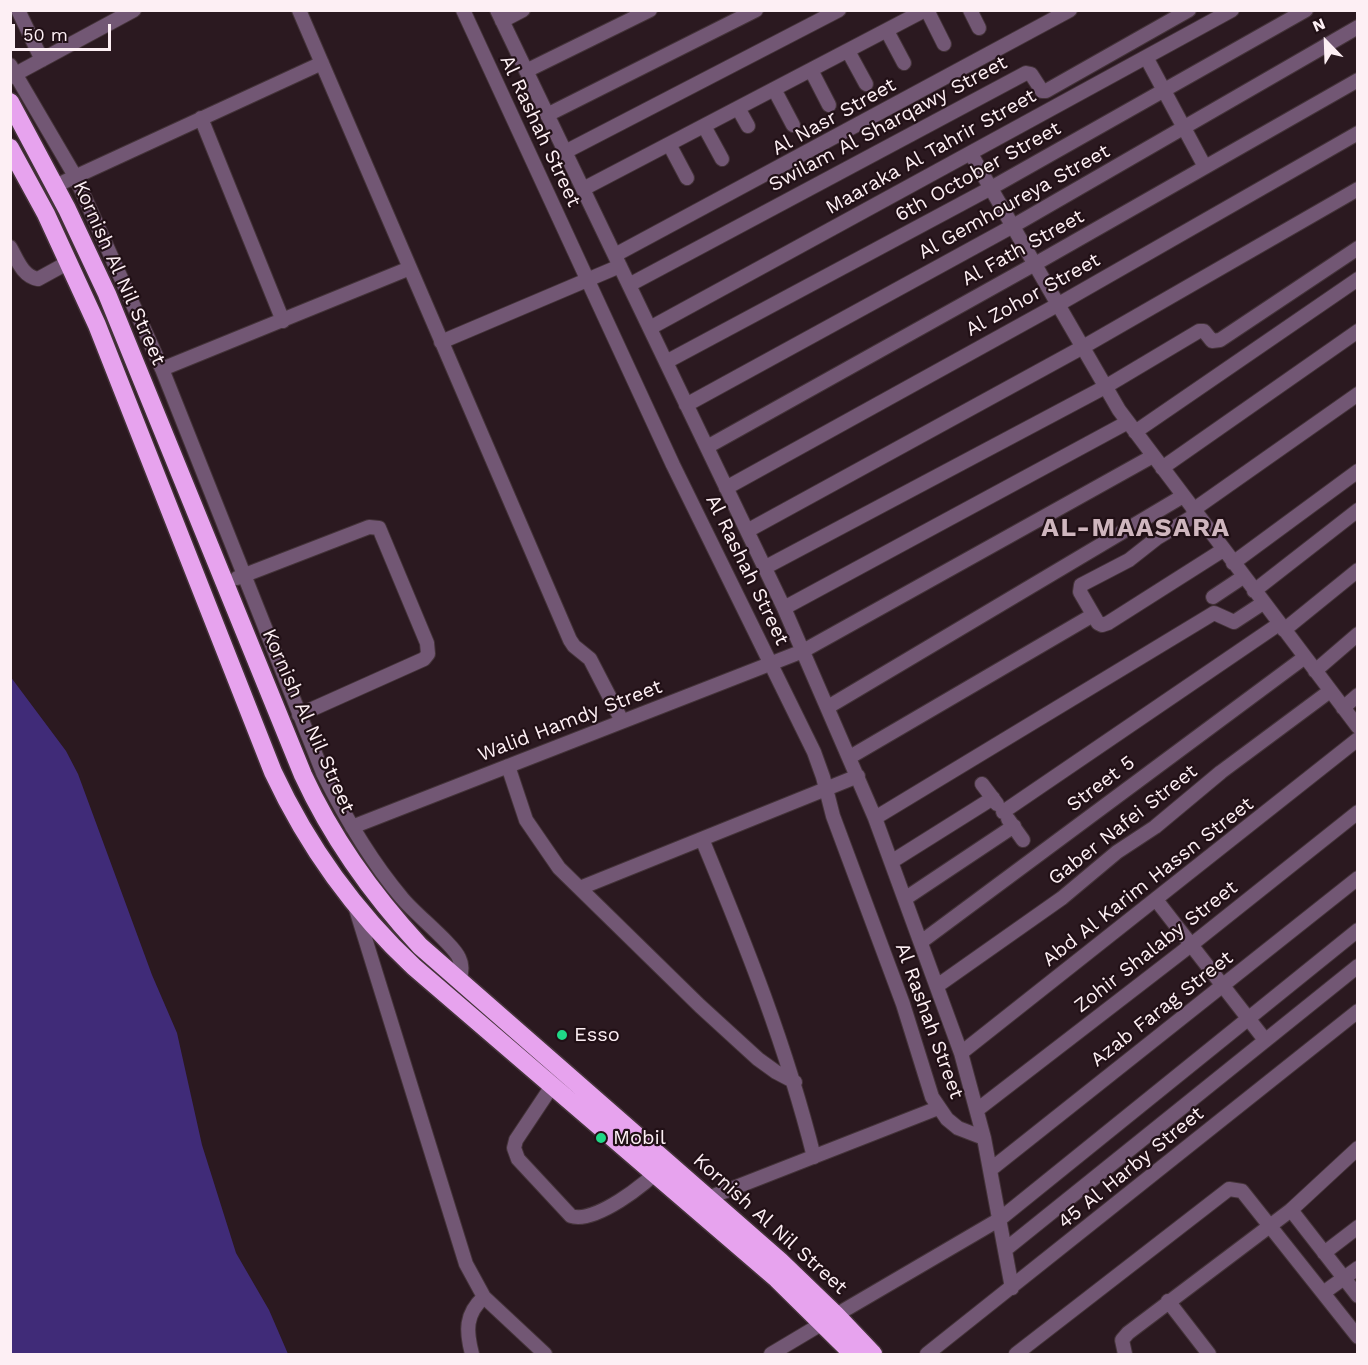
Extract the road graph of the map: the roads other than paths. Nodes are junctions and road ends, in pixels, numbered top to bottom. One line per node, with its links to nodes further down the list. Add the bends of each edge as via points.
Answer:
1 (18, 10): 22 (street)
2 (134, 10): 22 (street)
3 (299, 10): 23 (street)
4 (463, 10): 63 (street, Al Rashah Street)
5 (523, 10): 15 (street)
6 (650, 10): 26 (street)
7 (756, 10): 35 (street)
8 (840, 10): 44 (street)
9 (926, 10): 18 (street); 19 (street)
10 (970, 10): 17 (street)
11 (1070, 10): 58 (street, Al Nasr Street)
12 (1189, 10): 64 (street, Swilam Al Sharqawy Street, via 1046,91 1026,73)
13 (1232, 10): 21 (street, Maaraka Al Tahrir Street)
14 (1306, 10): 31 (street, 6th October Street)
15 (500, 16): 26 (street, Al Rashah Street)
16 (1358, 27): 40 (street, Al Gemhoureya Street)
17 (979, 28)
18 (887, 31): 20 (street); 24 (street)
19 (944, 44)
20 (848, 51): 25 (street); 29 (street)
21 (1146, 57): 31 (street); 45 (street, Maaraka Al Tahrir Street)
22 (42, 60): 27 (street)
23 (322, 63): 36 (street); 61 (street)
24 (904, 63)
25 (811, 70): 30 (street); 33 (street)
26 (526, 71): 35 (street, Al Rashah Street)
27 (12, 72): 48 (street)
28 (1358, 80): 47 (street, Al Fath Street)
29 (866, 84)
30 (774, 89): 34 (street); 37 (street)
31 (1164, 91): 40 (street); 51 (street, 6th October Street)
32 (10, 102): 50 (highway, Kornish Al Nil Street)
33 (830, 105)
34 (738, 108): 38 (street); 39 (street)
35 (548, 115): 44 (street, Al Rashah Street)
36 (201, 118): 48 (street); 66 (street)
37 (793, 124)
38 (704, 126): 42 (street); 46 (street)
39 (748, 126)
40 (1184, 129): 47 (street); 54 (street, Al Gemhoureya Street)
41 (1358, 133): 65 (street, Al Zohor Street)
42 (669, 144): 49 (street); 52 (street)
43 (10, 148): 59 (highway, Kornish Al Nil Street)
44 (565, 152): 52 (street, Al Rashah Street)
45 (971, 154): 51 (street); 67 (street, Maaraka Al Tahrir Street)
46 (722, 159)
47 (1205, 167): 60 (street, Al Fath Street)
48 (75, 176): 50 (street); 72 (street)
49 (687, 178)
50 (55, 186): 57 (highway, Kornish Al Nil Street)
51 (991, 188): 54 (street); 71 (street, 6th October Street)
52 (583, 189): 58 (street, Al Rashah Street)
53 (1358, 189): 70 (street)
54 (1013, 226): 60 (street); 75 (street, Al Gemhoureya Street)
55 (10, 246): 59 (street, via 24,271 34,278)
56 (1358, 248): 73 (street, via 1220,340 1212,341 1204,331 1199,331)
57 (88, 252): 59 (highway); 92 (highway, Kornish Al Nil Street)
58 (617, 261): 63 (street, Al Nasr Street); 64 (street, Al Rashah Street)
59 (69, 262): 130 (highway, Kornish Al Nil Street, via 273,772 312,846)
60 (1035, 264): 65 (street); 77 (street, Al Fath Street)
61 (410, 268): 66 (street); 69 (street)
62 (1358, 279): 76 (street)
63 (587, 280): 69 (street, Al Nasr Street); 102 (street, Al Rashah Street, via 673,465)
64 (629, 285): 67 (street, Al Rashah Street)
65 (1059, 304): 70 (street); 81 (street, Al Zohor Street)
66 (284, 321): 72 (street)
67 (650, 328): 71 (street, Al Rashah Street)
68 (1358, 331): 79 (street)
69 (441, 342): 109 (street, via 570,640 590,659)
70 (1083, 347): 73 (street); 85 (street)
71 (666, 362): 75 (street, Al Rashah Street)
72 (162, 369): 90 (street)
73 (1106, 387): 76 (street); 88 (street)
74 (1358, 394): 84 (street)
75 (686, 405): 77 (street, Al Rashah Street)
76 (1131, 427): 78 (street); 96 (street)
77 (706, 447): 81 (street, Al Rashah Street)
78 (1153, 456): 79 (street); 100 (street, Walid Hamdy Street)
79 (1162, 468): 82 (street)
80 (1358, 471): 87 (street)
81 (726, 488): 85 (street, Al Rashah Street)
82 (1183, 496): 84 (street); 106 (street)
83 (1358, 510): 93 (street)
84 (1195, 512): 86 (street); 97 (street, via 1129,560 1081,585 1079,590)
85 (747, 531): 88 (street, Al Rashah Street)
86 (1223, 550): 87 (street); 97 (street, via 1106,625)
87 (1233, 563): 91 (street)
88 (764, 567): 96 (street, Al Rashah Street)
89 (1358, 570): 98 (street)
90 (244, 576): 92 (street); 108 (street); 108 (street, via 375,526 427,644 424,659)
91 (1243, 577): 93 (street); 94 (street)
92 (224, 583): 135 (highway, Kornish Al Nil Street, via 303,775 333,835 396,920)
93 (1254, 591): 95 (street)
94 (1213, 597)
95 (1263, 603): 98 (street); 120 (street, via 1234,622 1213,614)
96 (784, 608): 100 (street, Al Rashah Street)
97 (1093, 615): 112 (street)
98 (1281, 627): 101 (street); 118 (street)
99 (1358, 634): 103 (street)
100 (803, 651): 102 (street, Walid Hamdy Street); 106 (street, Al Rashah Street)
101 (1305, 657): 103 (street); 132 (street, Street 5)
102 (772, 663): 109 (street, Walid Hamdy Street); 116 (street, Al Rashah Street, via 814,753)
103 (1315, 671): 104 (street)
104 (1330, 691): 107 (street); 136 (street, Gaber Nafei Street, via 1062,898)
105 (1358, 695): 107 (street)
106 (828, 707): 112 (street, Al Rashah Street)
107 (1343, 708): 110 (street)
108 (298, 715): 122 (street)
109 (622, 721): 113 (street, Walid Hamdy Street)
110 (1358, 727)
111 (1358, 740): 129 (street, Abd Al Karim Hassn Street)
112 (850, 757): 114 (street, Al Rashah Street)
113 (508, 766): 122 (street, Walid Hamdy Street); 127 (street, via 526,820 553,860)
114 (858, 776): 116 (street); 120 (street, Al Rashah Street)
115 (982, 784): 117 (street)
116 (826, 789): 123 (street); 144 (street, Al Rashah Street)
117 (993, 798): 118 (street); 125 (street)
118 (1003, 812): 121 (street)
119 (1358, 812): 133 (street, Zohir Shalaby Street)
120 (875, 818): 125 (street, Al Rashah Street)
121 (1014, 826): 124 (street); 128 (street)
122 (352, 827): 135 (street, via 402,898 456,953 462,969)
123 (702, 839): 127 (street); 142 (street, via 774,1017)
124 (1023, 840)
125 (891, 862): 128 (street, Al Rashah Street)
126 (1358, 878): 137 (street, Azab Farag Street)
127 (580, 888): 142 (street, via 758,1059)
128 (906, 898): 132 (street, Al Rashah Street)
129 (1156, 901): 133 (street); 141 (street, Abd Al Karim Hassn Street)
130 (354, 905): 143 (highway, Kornish Al Nil Street, via 406,960); 163 (street, via 466,1264)
131 (1358, 930): 139 (street)
132 (921, 942): 136 (street, Al Rashah Street)
133 (1191, 945): 137 (street); 145 (street, Zohir Shalaby Street)
134 (1358, 966): 140 (street)
135 (459, 981): 149 (highway, Kornish Al Nil Street)
136 (937, 986): 141 (street, Al Rashah Street)
137 (1223, 987): 139 (street); 150 (street, Azab Farag Street)
138 (1358, 1011): 160 (street, 45 Al Harby Street)
139 (1249, 1020): 140 (street); 153 (street)
140 (1265, 1040): 156 (street)
141 (961, 1053): 145 (street, Al Rashah Street)
142 (795, 1082): 148 (street)
143 (552, 1086): 149 (highway, Kornish Al Nil Street); 149 (street, via 514,1148 518,1159 572,1216 580,1218 606,1208)
144 (938, 1108): 146 (street, Al Rashah Street, via 958,1128); 148 (street)
145 (977, 1110): 146 (street, Al Rashah Street)
146 (984, 1138): 150 (street, Al Rashah Street)
147 (1358, 1148): 152 (street)
148 (814, 1156): 151 (street)
149 (661, 1168): 151 (highway, Kornish Al Nil Street); 165 (highway, Kornish Al Nil Street, via 777,1279)
150 (990, 1170): 153 (street, Al Rashah Street)
151 (708, 1198): 165 (highway, Kornish Al Nil Street)
152 (1291, 1210): 154 (street); 157 (street)
153 (1000, 1219): 156 (street, Al Rashah Street); 165 (street)
154 (1270, 1225): 161 (street); 164 (street); 173 (street, via 1242,1191 1228,1189)
155 (1358, 1227): 157 (street)
156 (1006, 1249): 160 (street, Al Rashah Street)
157 (1324, 1253): 159 (street)
158 (1358, 1268): 159 (street)
159 (1343, 1278): 161 (street); 162 (street)
160 (1012, 1288): 172 (street, 45 Al Harby Street)
161 (1323, 1293): 166 (street)
162 (1358, 1296)
163 (484, 1297): 168 (street, via 472,1310 467,1326); 169 (street)
164 (1168, 1300): 174 (street, via 1122,1340); 175 (street)
165 (830, 1318): 167 (highway, Kornish Al Nil Street); 170 (street); 171 (highway, Kornish Al Nil Street)
166 (1358, 1337)
167 (845, 1352)
168 (472, 1354)
169 (545, 1354)
170 (771, 1354)
171 (873, 1354)
172 (927, 1354)
173 (1016, 1354)
174 (1125, 1354)
175 (1209, 1354)

